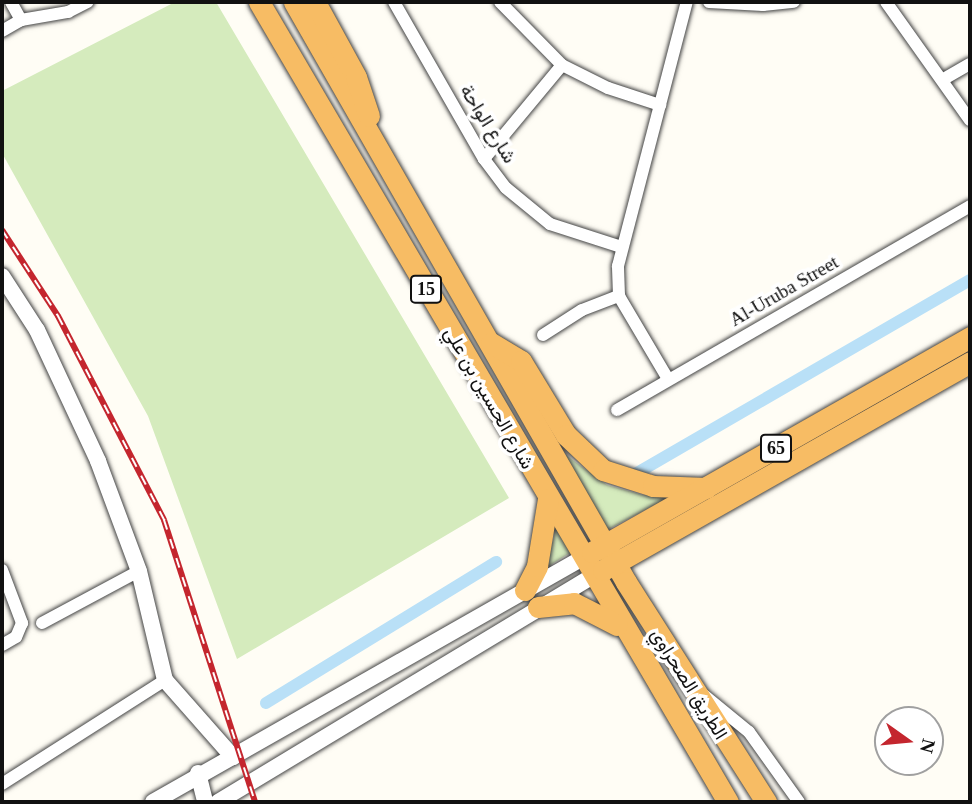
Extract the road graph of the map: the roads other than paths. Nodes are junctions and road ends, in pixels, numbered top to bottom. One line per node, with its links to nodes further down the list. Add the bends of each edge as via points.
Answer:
1 (11, 2): 12 (street)
2 (88, 2): 12 (street, via 68,12)
3 (258, 2): 32 (highway, شارع الحسين بن علي / 15)
4 (294, 2): 19 (highway, شارع الحسين بن علي / 15)
5 (316, 2): 19 (highway, via 356,77)
6 (394, 2): 20 (street, شارع الواحة)
7 (500, 2): 15 (street)
8 (687, 2): 17 (street)
9 (709, 2): 10 (street)
10 (794, 2)
11 (886, 2): 16 (street)
12 (21, 20): 13 (street)
13 (2, 31)
14 (970, 64): 16 (street)
15 (562, 65): 17 (street); 20 (street)
16 (942, 80): 18 (street)
17 (660, 106): 22 (street)
18 (970, 120)
19 (375, 146): 27 (highway, شارع الحسين بن علي / 15)
20 (484, 159): 22 (street, شارع الواحة, via 526,208 550,224)
21 (970, 206): 29 (street, Al-Uruba Street)
22 (621, 247): 24 (street)
23 (2, 276): 37 (street, via 70,396)
24 (619, 296): 25 (street, via 582,310); 29 (street)
25 (543, 335)
26 (970, 337): 31 (highway, 65)
27 (491, 343): 31 (highway, via 521,361 565,435 603,470 653,486); 34 (highway, شارع الحسين بن علي / 15)
28 (970, 362): 33 (highway, 65)
29 (668, 379): 30 (street, Al-Uruba Street)
30 (617, 410)
31 (708, 488): 34 (highway, 65)
32 (548, 499): 35 (highway, شارع الحسين بن علي / 15); 39 (highway)
33 (655, 540): 34 (highway, 65); 38 (highway, via 637,565)
34 (610, 554): 35 (highway, 65); 38 (highway, الطريق الصحراوي / 15)
35 (587, 567): 39 (street); 41 (highway, الطريق الصحراوي / 15)
36 (2, 570): 42 (street, via 22,623 16,637)
37 (139, 570): 40 (street); 43 (street)
38 (634, 594): 44 (highway, الطريق الصحراوي / 15)
39 (532, 599): 41 (highway, via 574,603); 45 (street); 47 (street)
40 (42, 623)
41 (624, 629): 55 (highway, الطريق الصحراوي / 15)
42 (2, 645)
43 (165, 680): 46 (street); 49 (street)
44 (691, 689): 56 (highway, الطريق الصحراوي / 15); 57 (street, via 708,695 741,724)
45 (258, 742): 46 (street); 47 (street)
46 (233, 757): 48 (street)
47 (272, 771): 50 (street)
48 (198, 773): 51 (street); 53 (street)
49 (2, 785)
50 (239, 796): 54 (street)
51 (172, 797): 52 (street)
52 (153, 802)
53 (205, 802)
54 (218, 802)
55 (729, 802)
56 (766, 802)
57 (799, 802)

